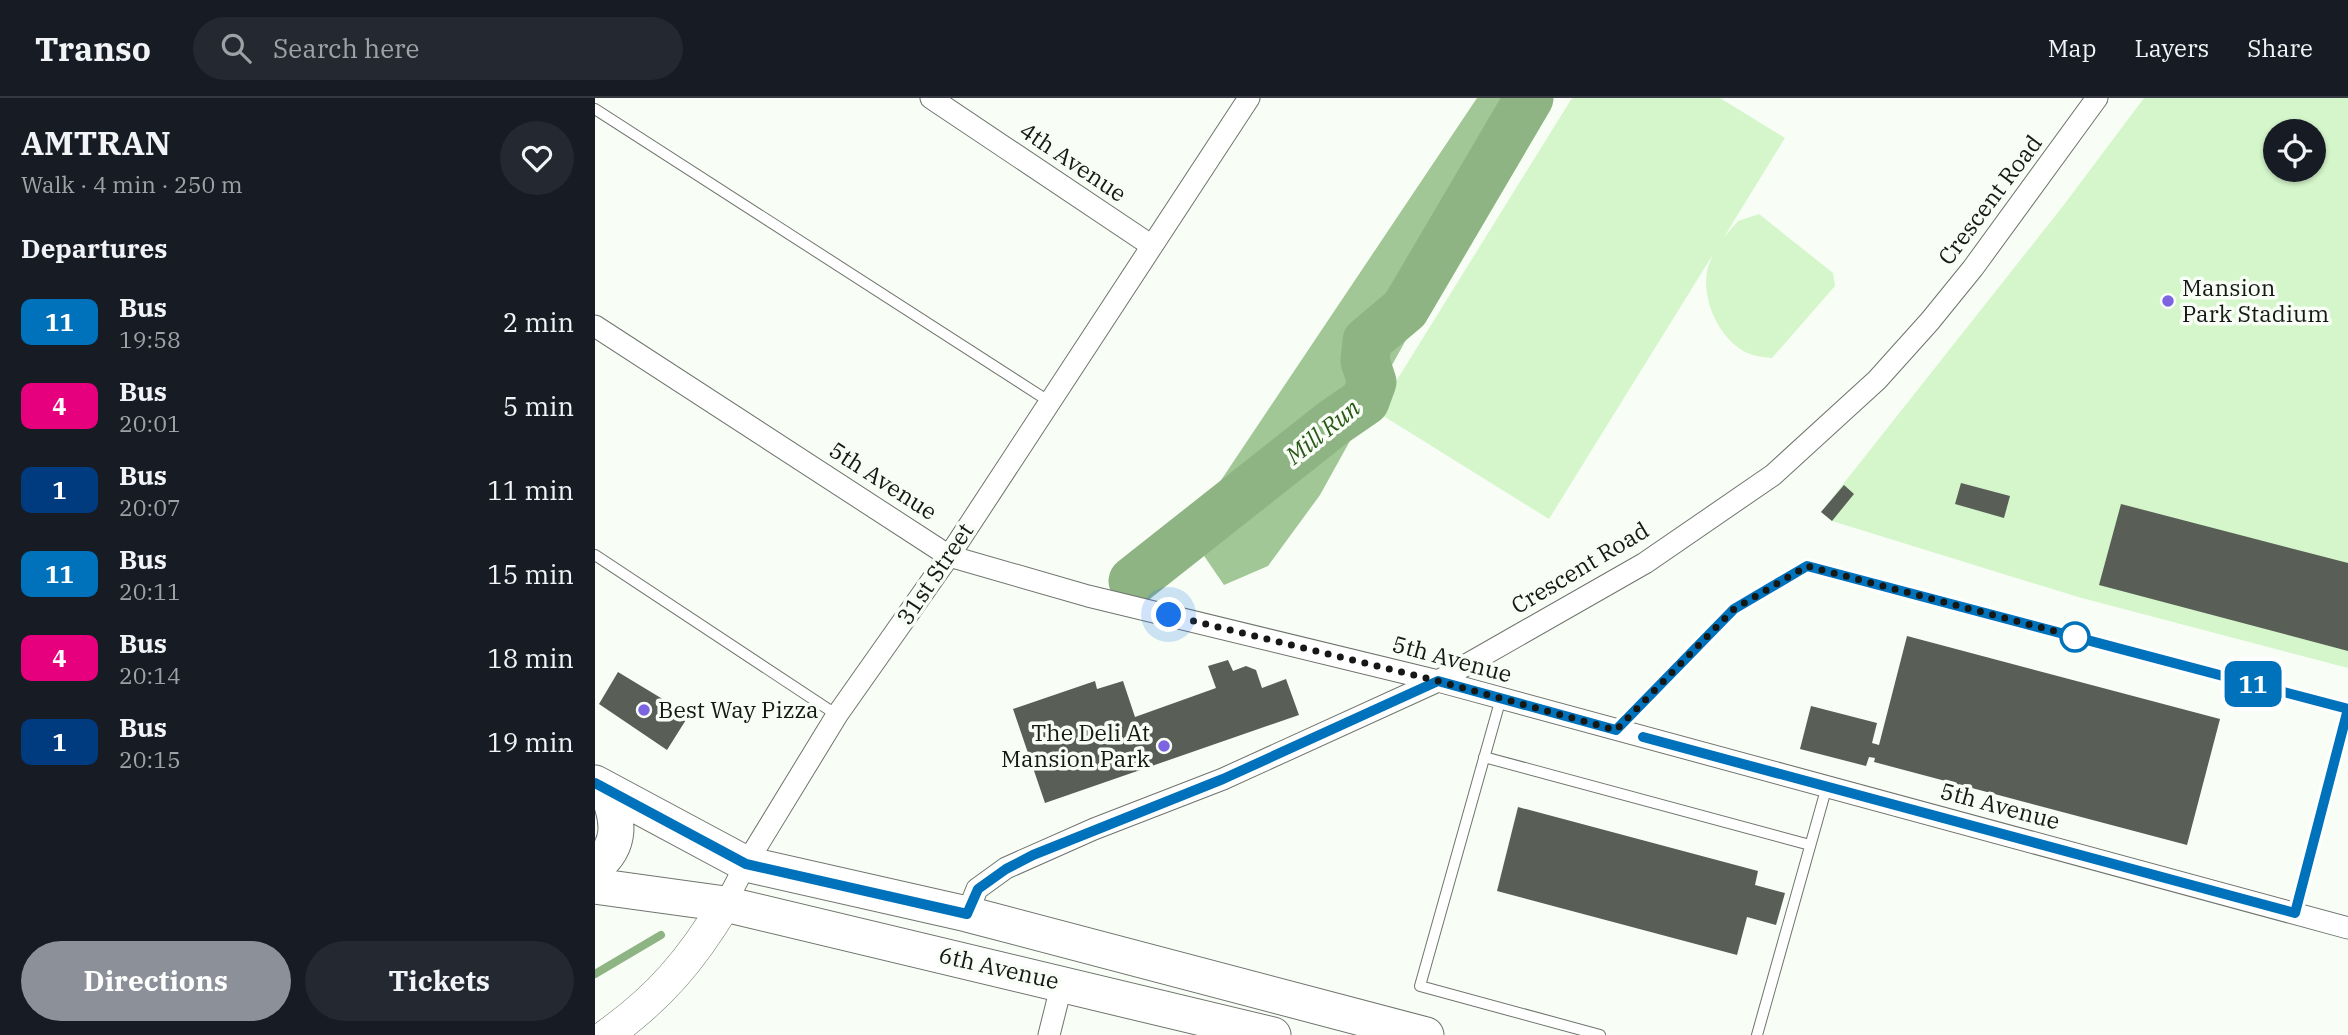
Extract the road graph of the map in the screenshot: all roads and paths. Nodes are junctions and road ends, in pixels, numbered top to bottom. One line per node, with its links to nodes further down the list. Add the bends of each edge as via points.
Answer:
1 (931, 98): 5 (street, 4th Avenue)
2 (1249, 98): 5 (street, 31st Street)
3 (2097, 98): 10 (street, Crescent Road, via 1930,321 1822,432 1773,475 1645,563)
4 (595, 109): 7 (lane)
5 (1152, 246): 7 (street, 31st Street)
6 (595, 326): 9 (street, 5th Avenue)
7 (1050, 402): 9 (street, 31st Street)
8 (595, 555): 12 (lane)
9 (949, 556): 10 (street, 5th Avenue, via 1088,596); 12 (street, 31st Street)
10 (1438, 681): 11 (street, 5th Avenue); 23 (street, Crescent Road, via 1223,779 1033,855 978,889)
11 (1501, 698): 13 (street, 5th Avenue); 14 (lane)
12 (837, 715): 18 (street, 31st Street)
13 (1616, 730): 16 (street, 5th Avenue); 22 (lane, via 1734,609 1807,566 2335,705 2348,709)
14 (1484, 757): 17 (lane); 26 (lane, via 1420,986)
15 (600, 786): 18 (main road); 19 (main road, via 615,811 617,828 606,859)
16 (1827, 786): 17 (lane); 22 (street, 5th Avenue)
17 (1810, 845): 32 (lane)
18 (746, 864): 21 (street, 31st Street); 23 (main road, 6th Avenue)
19 (595, 867)
20 (595, 886): 21 (main road, 6th Avenue)
21 (725, 904): 25 (main road, 6th Avenue); 27 (main road, 31st Street, via 674,977 637,1014)
22 (2295, 913): 24 (street, 5th Avenue)
23 (967, 914): 30 (main road, 6th Avenue)
24 (2348, 928)
25 (1062, 983): 28 (street); 29 (main road, 6th Avenue)
26 (1559, 1030): 31 (lane)
27 (607, 1035)
28 (1049, 1035)
29 (1273, 1035)
30 (1426, 1035)
31 (1600, 1035)
32 (1757, 1035)

